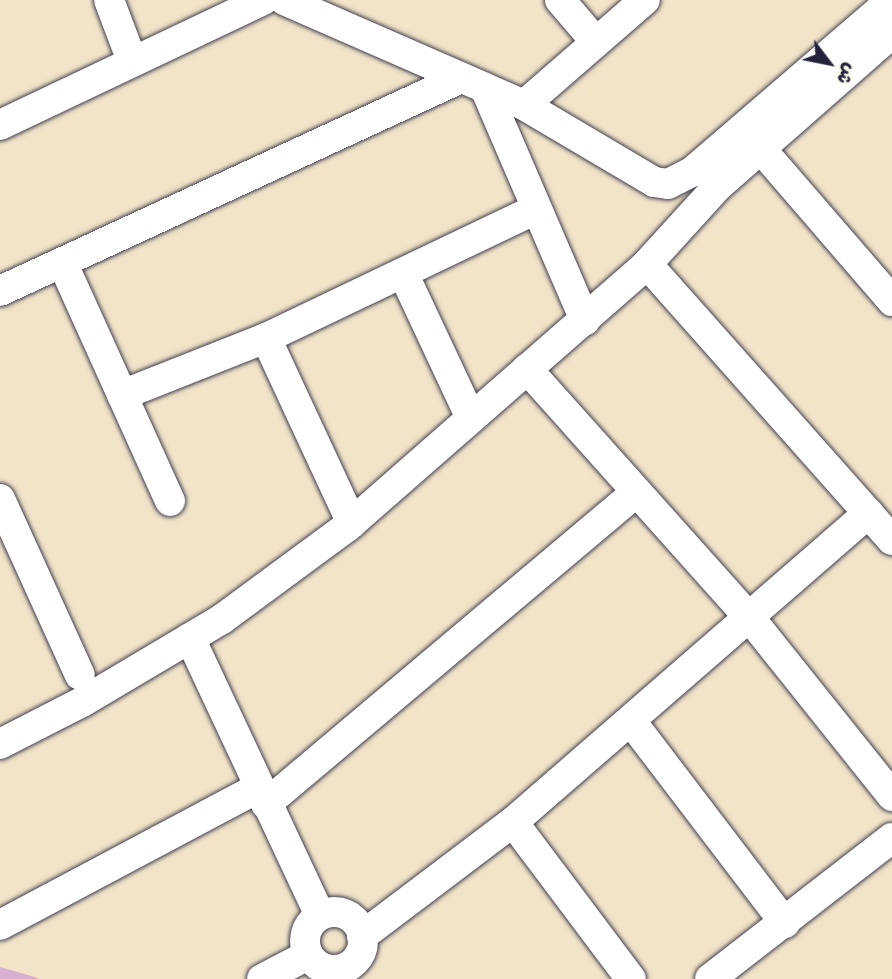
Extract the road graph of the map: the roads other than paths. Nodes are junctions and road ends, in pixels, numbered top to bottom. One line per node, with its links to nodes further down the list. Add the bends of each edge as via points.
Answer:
1 (109, 0): 9 (street)
2 (263, 0): 9 (street)
3 (284, 0): 10 (street)
4 (560, 0): 7 (street)
5 (645, 0): 7 (street)
6 (892, 0): 11 (street, via 682,180 654,182)
7 (596, 42): 11 (street)
8 (889, 42): 13 (street)
9 (132, 61): 12 (street)
10 (473, 83): 11 (street); 14 (street); 16 (street)
11 (524, 105)
12 (3, 118)
13 (761, 149): 15 (street, via 718,186); 19 (street)
14 (536, 209): 17 (street); 20 (street)
15 (654, 256): 20 (street); 28 (street)
16 (63, 264): 18 (street); 23 (street)
17 (403, 273): 21 (street); 24 (street)
18 (0, 291)
19 (892, 301)
20 (585, 320): 22 (street)
21 (267, 338): 23 (street); 29 (street)
22 (527, 369): 24 (street); 25 (street)
23 (122, 395): 27 (street)
24 (471, 418): 29 (street)
25 (636, 492): 31 (street); 36 (street)
26 (0, 499): 33 (street)
27 (170, 500)
28 (880, 514): 30 (street); 31 (street)
29 (352, 523): 32 (street)
30 (892, 540)
31 (750, 618): 34 (street); 37 (street)
32 (190, 638): 35 (street); 36 (street)
33 (80, 676)
34 (631, 721): 38 (street); 41 (street)
35 (0, 744)
36 (263, 796): 40 (street); 42 (street)
37 (892, 796)
38 (513, 822): 43 (street); 47 (street)
39 (892, 838): 41 (street)
40 (320, 915): 43 (street, via 346,915); 44 (street, via 305,937)
41 (785, 923): 48 (street)
42 (0, 925)
43 (362, 936): 45 (street)
44 (309, 955): 45 (street, via 330,970); 46 (street)
45 (351, 973)
46 (262, 979)
47 (631, 979)
48 (710, 979)

